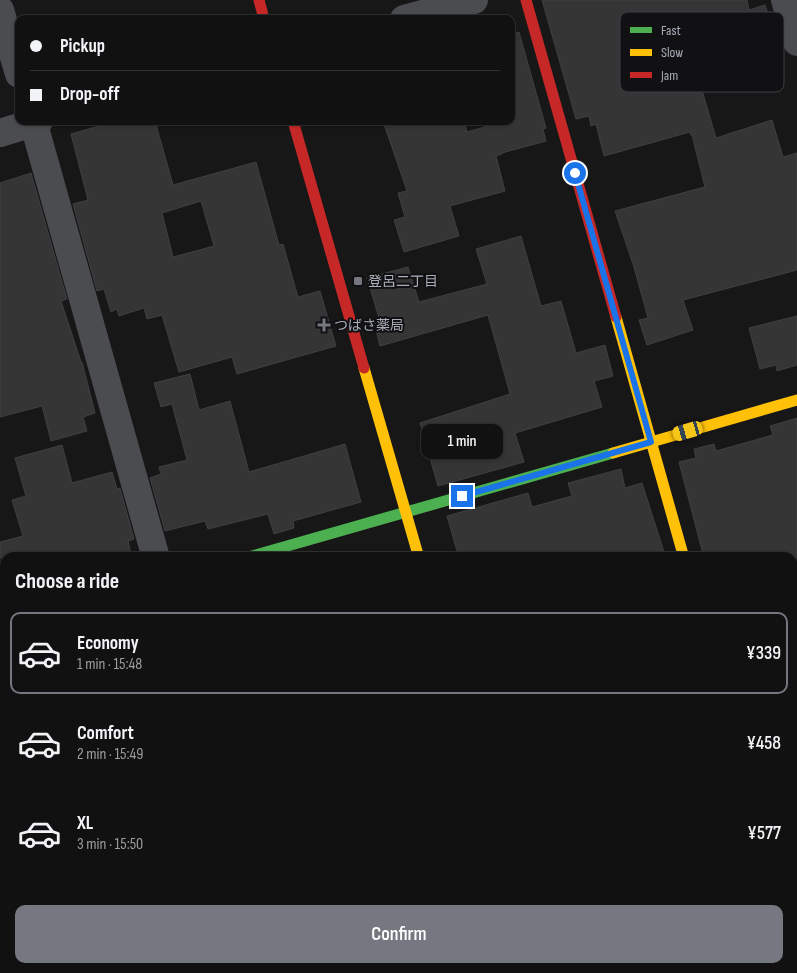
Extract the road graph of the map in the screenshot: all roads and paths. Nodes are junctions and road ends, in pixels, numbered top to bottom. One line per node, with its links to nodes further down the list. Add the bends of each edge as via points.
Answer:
1 (259, 0): 6 (main road)
2 (474, 0): 7 (street)
3 (526, 0): 15 (main road)
4 (785, 0): 8 (street)
5 (0, 10): 9 (street)
6 (263, 15)
7 (419, 15)
8 (797, 42)
9 (15, 61)
10 (25, 125): 13 (street)
11 (36, 125): 17 (street)
12 (294, 125): 16 (main road)
13 (0, 133)
14 (797, 400): 15 (main road)
15 (651, 442): 16 (main road); 20 (main road)
16 (406, 512): 18 (main road); 19 (main road)
17 (154, 552)
18 (266, 552)
19 (417, 552)
20 (682, 552)

